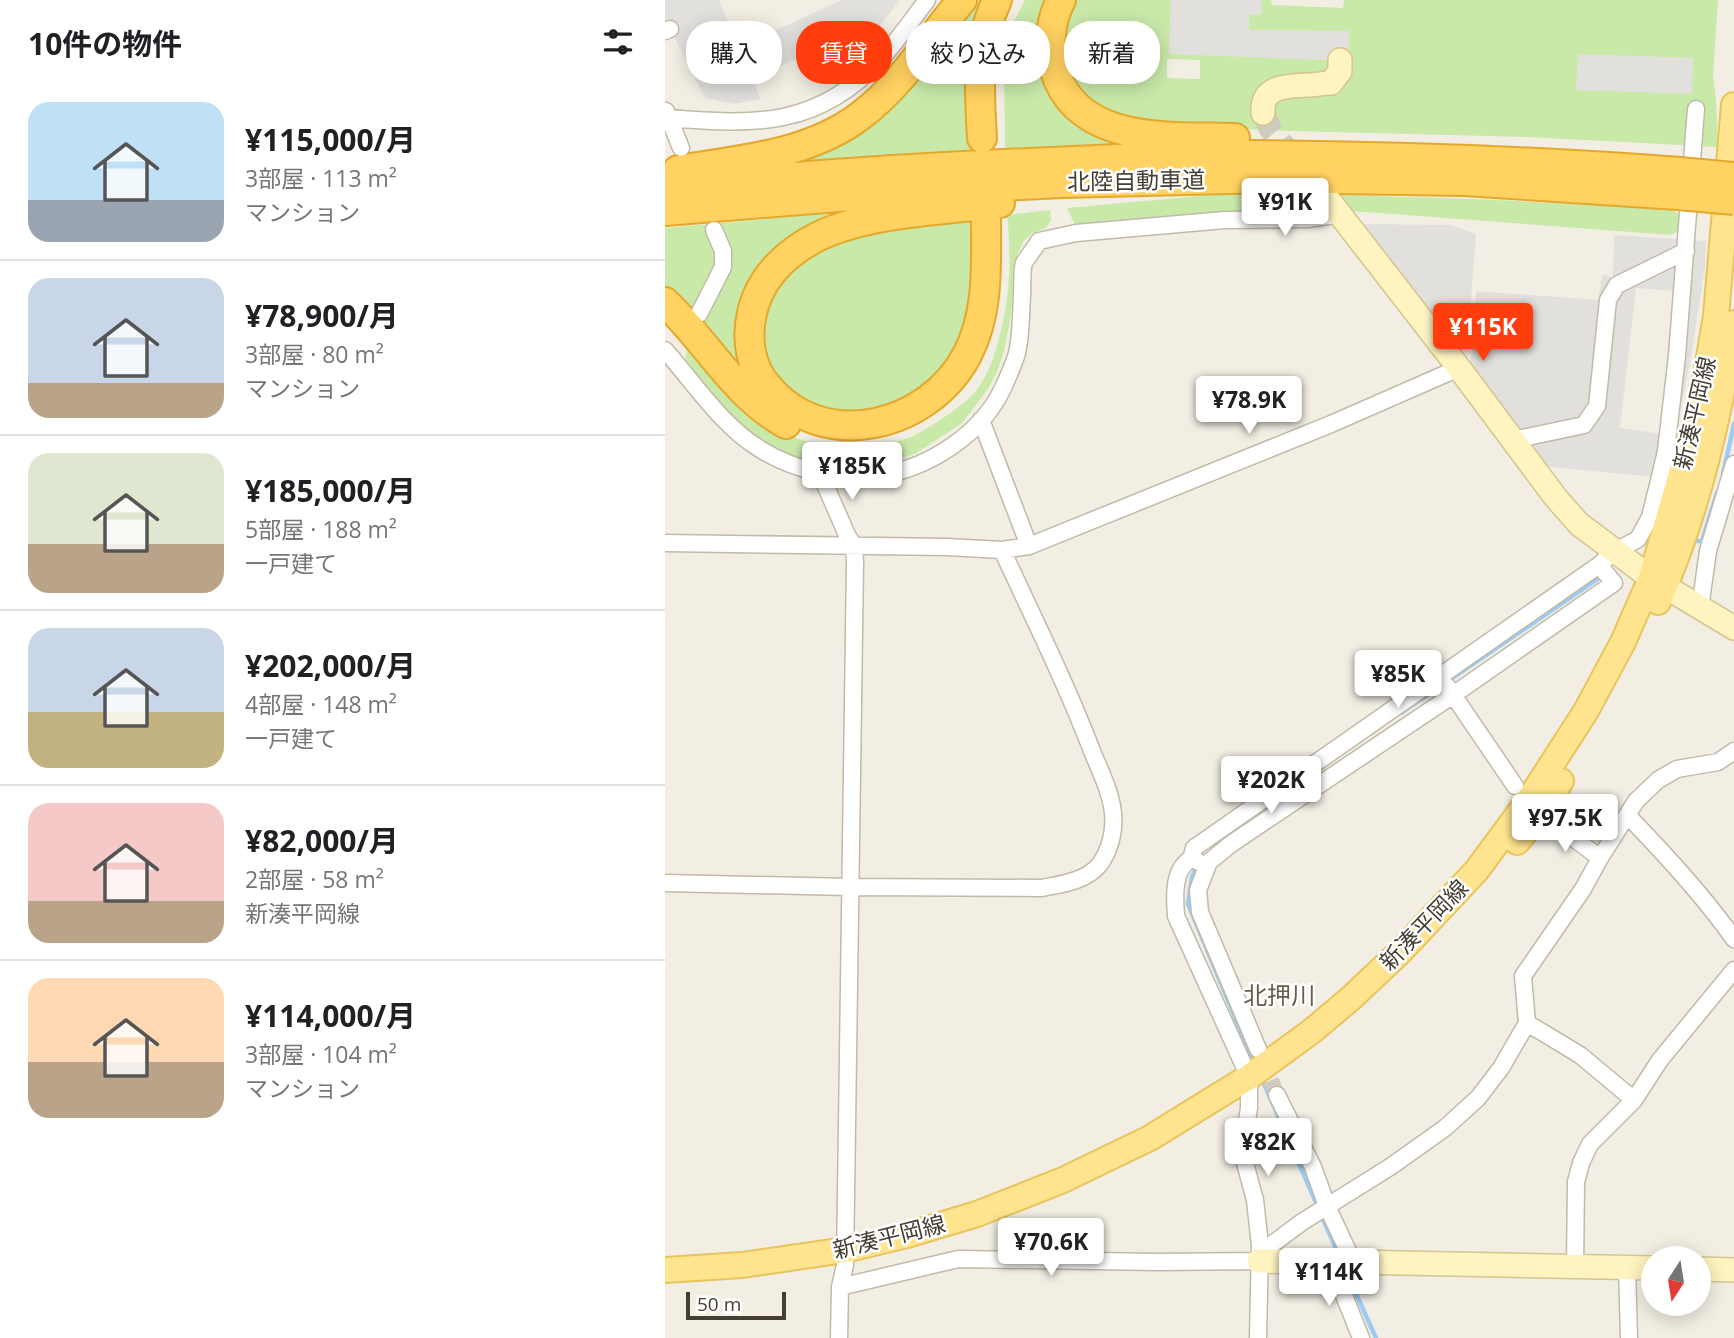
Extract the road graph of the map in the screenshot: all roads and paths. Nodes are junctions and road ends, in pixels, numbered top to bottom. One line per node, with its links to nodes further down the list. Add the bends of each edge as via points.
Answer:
1 (927, 0): 9 (street, via 861,79 816,106 763,121)
2 (962, 0): 13 (highway, via 891,88 839,130 786,150)
3 (997, 0): 4 (highway, via 985,30 980,63 979,104 988,137 992,63 999,29)
4 (1012, 0)
5 (1061, 0): 12 (highway, via 1050,41 1056,75 1088,116 1122,131 1538,157)
6 (1340, 60): 10 (street, via 1340,71 1331,83 1275,90 1262,103)
7 (1734, 105): 38 (main road, 新湊平岡線, via 1714,328 1701,404)
8 (1696, 109): 22 (street)
9 (667, 113): 11 (street)
10 (1263, 113)
11 (674, 141)
12 (1578, 164): 16 (highway, 北陸自動車道); 17 (highway, 北陸自動車道, via 1350,156 1164,157 940,166)
13 (665, 173)
14 (1734, 177): 16 (highway, 北陸自動車道, bridge)
15 (1191, 180): 16 (highway, 北陸自動車道, via 1334,178 1570,187); 20 (highway, 北陸自動車道, via 939,189); 23 (highway, via 882,218 820,235 787,256 761,285 750,320 753,362 764,383 804,416 841,425 877,423 930,400 967,355 985,297 992,220 1000,256 995,316 983,353 948,402 917,424 880,437 823,437 769,414 739,388)
16 (1679, 184): 18 (highway, 北陸自動車道, bridge)
17 (665, 188)
18 (1734, 200)
19 (1334, 206): 28 (street); 29 (street, via 1308,219 1225,220 1076,233 1039,241 1024,265 1017,352 1003,389)
20 (665, 211)
21 (715, 230): 24 (street, via 723,267)
22 (1686, 251): 30 (street, via 1617,285 1608,300 1597,406 1584,425); 37 (street, via 1660,481 1638,539)
23 (665, 302)
24 (699, 314)
25 (1734, 323): 38 (main road, 新湊平岡線, via 1705,460 1679,551)
26 (685, 343): 27 (street)
27 (670, 355): 32 (street, via 731,428 790,466)
28 (1459, 368): 30 (street); 35 (street)
29 (981, 420): 32 (street, via 963,438 911,467 882,475); 35 (street)
30 (1513, 440): 37 (street)
31 (1734, 464): 39 (street, via 1708,551)
32 (820, 473): 34 (street)
33 (665, 543): 34 (street)
34 (854, 546): 36 (street); 50 (street)
35 (1029, 546): 36 (street)
36 (1002, 550): 50 (street, via 1073,702 1109,794 1113,813 1109,847 1099,866 1084,877 1042,888)
37 (1606, 566): 38 (street); 41 (street); 42 (street, via 1613,583)
38 (1658, 582): 39 (street); 55 (main road, 新湊平岡線, via 1635,653 1541,813 1413,962 1333,1033)
39 (1700, 608): 40 (street)
40 (1734, 628)
41 (1439, 675): 42 (street); 48 (street, via 1194,848)
42 (1453, 695): 44 (street); 48 (street, via 1209,862)
43 (1734, 751): 45 (street, via 1718,762 1677,769 1658,780)
44 (1515, 786)
45 (1627, 815): 47 (street); 51 (street, via 1715,911)
46 (1551, 821): 47 (street)
47 (1600, 858): 53 (street, via 1523,976)
48 (1199, 863): 54 (street, via 1200,912); 55 (street, via 1181,867 1174,893 1177,916)
49 (665, 883): 50 (street)
50 (850, 887): 62 (street)
51 (1734, 939)
52 (1734, 970): 57 (street, via 1660,1060)
53 (1527, 1023): 57 (street, via 1580,1055); 58 (street, via 1478,1098 1445,1128)
54 (1258, 1049)
55 (1249, 1086): 59 (street, via 1242,1152 1255,1200); 62 (main road, 新湊平岡線, via 1211,1120 1077,1191 928,1245)
56 (1277, 1095): 58 (street)
57 (1634, 1100): 61 (street, via 1590,1144 1581,1163 1576,1182)
58 (1327, 1206): 59 (street, via 1271,1245); 60 (street)
59 (1259, 1261): 60 (street); 62 (street, via 958,1259); 70 (street)
60 (1342, 1263): 61 (street); 71 (street)
61 (1575, 1266): 63 (street)
62 (844, 1267): 66 (main road, 新湊平岡線, via 743,1265); 68 (main road, 新湊平岡線); 69 (street)
63 (1627, 1267): 64 (street); 72 (street)
64 (1641, 1268)
65 (1711, 1269): 67 (street)
66 (665, 1270)
67 (1734, 1270)
68 (665, 1286)
69 (839, 1338)
70 (1258, 1338)
71 (1361, 1338)
72 (1629, 1338)

